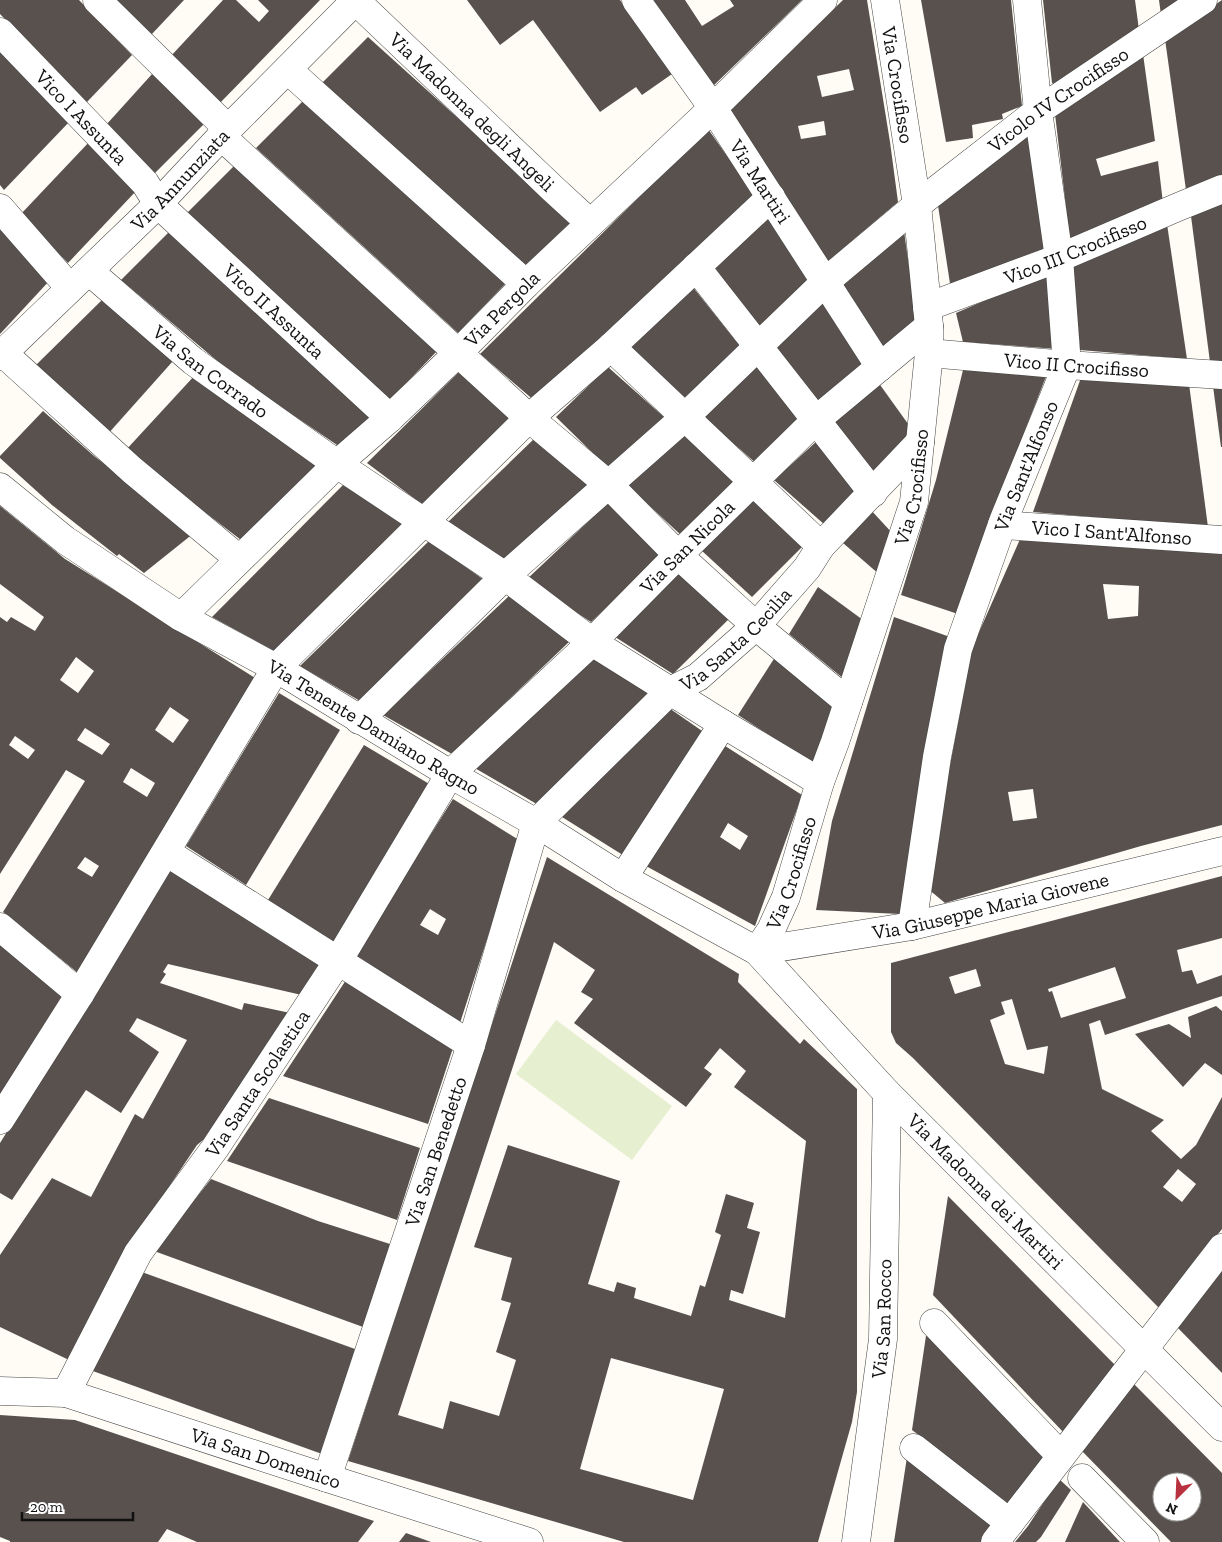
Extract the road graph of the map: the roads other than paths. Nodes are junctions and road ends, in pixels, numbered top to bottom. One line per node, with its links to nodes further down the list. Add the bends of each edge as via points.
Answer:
1 (97, 0): 12 (street)
2 (355, 0): 9 (street, Via Annunziata); 18 (street, Via Madonna degli Angeli)
3 (636, 0): 10 (street, Via Martiri)
4 (823, 0): 10 (street, Via Pergola)
5 (885, 0): 16 (street, Via Crocifisso)
6 (1027, 0): 11 (street, Via Sant'Alfonso)
7 (1203, 0): 11 (street, Vicolo IV Crocifisso)
8 (0, 32): 15 (street, Vico I Assunta, via 145,183)
9 (288, 70): 12 (street, Via Annunziata); 23 (street)
10 (712, 108): 14 (street, Via Martiri); 18 (street, Via Pergola)
11 (1038, 111): 16 (street, Vicolo IV Crocifisso); 19 (street, Via Sant'Alfonso)
12 (225, 133): 15 (street, Via Annunziata); 27 (street)
13 (1222, 189): 19 (street, Vico III Crocifisso)
14 (771, 197): 20 (street); 22 (street, Via Martiri)
15 (158, 204): 21 (street, Via Annunziata); 33 (street, Vico II Assunta)
16 (917, 205): 22 (street, Vicolo IV Crocifisso); 24 (street, Via Crocifisso)
17 (0, 208): 21 (street, Via San Corrado)
18 (590, 223): 23 (street, Via Pergola)
19 (1059, 258): 24 (street, Vico III Crocifisso); 29 (street, Via Sant'Alfonso)
20 (696, 267): 25 (street); 26 (street)
21 (79, 280): 28 (street, Via Annunziata); 37 (street, Via San Corrado)
22 (825, 282): 25 (street, Vicolo IV Crocifisso); 30 (street, Via Martiri)
23 (526, 284): 27 (street, Via Pergola)
24 (928, 329): 29 (street, Vico II Crocifisso); 30 (street, Via San Nicola); 36 (street, Via Crocifisso)
25 (758, 346): 32 (street, Vicolo IV Crocifisso); 35 (street)
26 (611, 347): 32 (street); 34 (street)
27 (458, 353): 33 (street, Via Pergola); 34 (street)
28 (1, 354): 47 (street)
29 (1067, 365): 31 (street, Vico II Crocifisso); 43 (street, Via Sant'Alfonso)
30 (880, 367): 35 (street, Via San Nicola)
31 (1222, 375)
32 (685, 417): 38 (street); 39 (street, Vicolo IV Crocifisso)
33 (390, 418): 37 (street, Via Pergola)
34 (529, 418): 39 (street); 42 (street)
35 (816, 420): 38 (street, Via San Nicola); 41 (street)
36 (920, 442): 41 (street, Via Santa Cecilia); 54 (street, Via Crocifisso, via 914,502)
37 (337, 464): 42 (street, Via San Corrado); 47 (street, Via Pergola)
38 (753, 482): 45 (street); 46 (street, Via San Nicola)
39 (609, 485): 46 (street); 48 (street, Vicolo IV Crocifisso)
40 (0, 487): 49 (street, Via Tenente Damiano Ragno, via 65,540)
41 (873, 493): 45 (street, Via Santa Cecilia)
42 (425, 521): 48 (street, Via San Corrado); 52 (street)
43 (1002, 525): 44 (street, Vico I Sant'Alfonso); 63 (street, Via Sant'Alfonso, via 958,649 937,757)
44 (1222, 540)
45 (821, 546): 50 (street, Via Santa Cecilia, via 808,568)
46 (678, 555): 50 (street); 51 (street, Via San Nicola)
47 (239, 559): 49 (street, Via Pergola)
48 (505, 576): 51 (street, Via San Corrado); 55 (street, Vicolo IV Crocifisso)
49 (181, 617): 52 (street, Via Tenente Damiano Ragno)
50 (756, 626): 53 (street, Via Santa Cecilia, via 698,677); 54 (street)
51 (592, 642): 53 (street, Via San Corrado); 57 (street, Via San Nicola)
52 (276, 668): 55 (street, Via Tenente Damiano Ragno); 61 (street)
53 (670, 691): 56 (street, Via San Corrado); 59 (street, Via Santa Cecilia)
54 (848, 702): 58 (street, Via Crocifisso)
55 (359, 720): 57 (street, Via Tenente Damiano Ragno)
56 (723, 724): 58 (street, Via San Corrado); 62 (street)
57 (450, 774): 59 (street, Via Tenente Damiano Ragno); 66 (street, Via Santa Scolastica)
58 (820, 782): 65 (street, Via Crocifisso, via 786,897)
59 (536, 823): 62 (street, Via Tenente Damiano Ragno); 68 (street, Via San Benedetto)
60 (1222, 851): 63 (street, Via Giuseppe Maria Giovene)
61 (166, 852): 66 (street); 67 (street)
62 (623, 878): 65 (street, Via Tenente Damiano Ragno)
63 (912, 926): 65 (street, Via Giuseppe Maria Giovene)
64 (0, 927): 67 (street)
65 (757, 951): 69 (street, Via Madonna dei Martiri)
66 (338, 961): 68 (street); 75 (street, Via Santa Scolastica, via 215,1148 138,1253)
67 (80, 994): 70 (street)
68 (471, 1045): 79 (street, Via San Benedetto)
69 (887, 1093): 73 (street, Via Madonna dei Martiri); 83 (street, Via San Rocco, via 883,1339)
70 (0, 1120)
71 (1222, 1248): 73 (street)
72 (934, 1323): 78 (street)
73 (1144, 1349): 76 (street, Via Madonna dei Martiri); 78 (street)
74 (0, 1391): 75 (street, Via San Domenico)
75 (66, 1393): 79 (street, Via San Domenico)
76 (1222, 1427)
77 (914, 1448): 81 (street)
78 (1061, 1456): 81 (street)
79 (327, 1478): 82 (street, Via San Domenico)
80 (1082, 1478): 84 (street)
81 (1002, 1532)
82 (529, 1542)
83 (856, 1542)
84 (1145, 1542)

